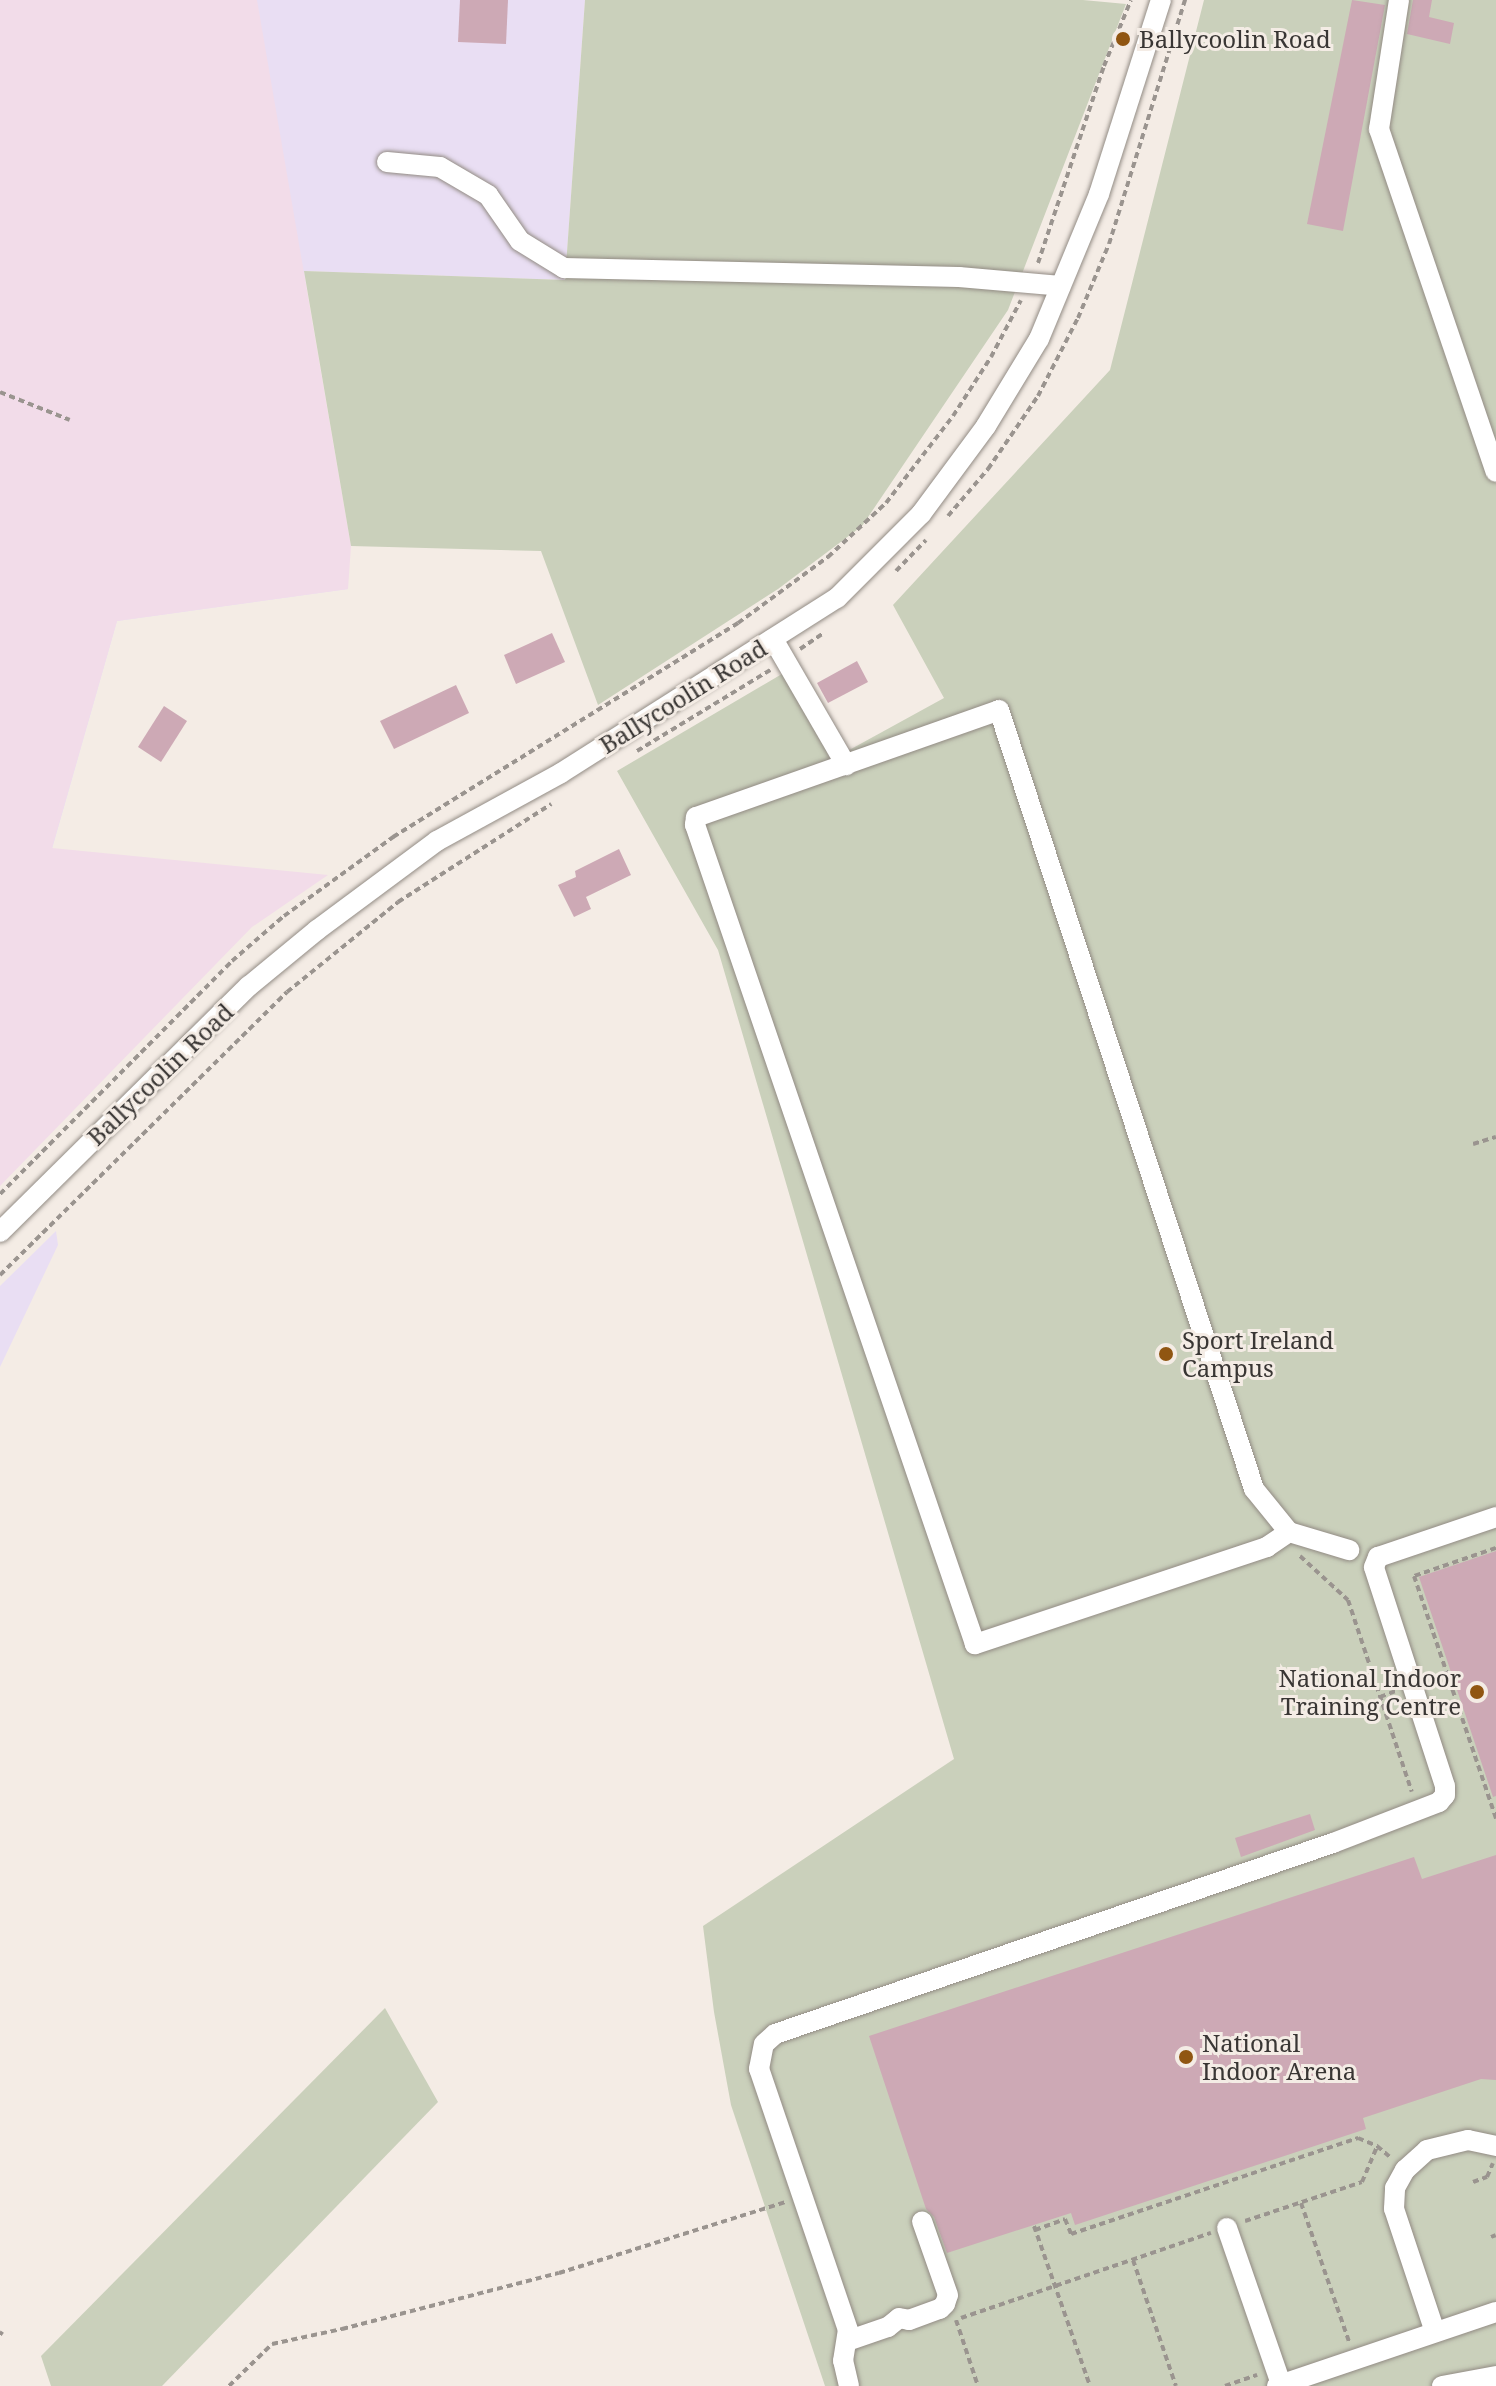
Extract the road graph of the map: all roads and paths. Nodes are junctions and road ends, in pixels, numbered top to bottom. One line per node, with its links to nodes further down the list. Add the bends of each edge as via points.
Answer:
1 (1131, 0): 5 (path)
2 (1161, 0): 6 (street, Ballycoolin Road, via 1099,194)
3 (1399, 0): 10 (street, via 1379,129)
4 (387, 162): 6 (street, via 440,167 488,195 520,241 564,268 959,277)
5 (1039, 262)
6 (1061, 286): 11 (street, Ballycoolin Road, via 1039,339 1001,401 921,514 837,598)
7 (1017, 310): 15 (path, via 943,429 886,503 828,557 738,623 393,837 284,916 232,961)
8 (0, 392): 9 (path)
9 (70, 420)
10 (1496, 472)
11 (773, 639): 12 (street); 16 (street, Ballycoolin Road, via 561,773 437,841 317,930 249,986)
12 (846, 765): 18 (street, via 999,710 1254,1489); 18 (street, via 703,813 695,825 975,1644 1267,1547)
13 (1496, 1137): 14 (path)
14 (1473, 1144)
15 (0, 1194)
16 (0, 1232)
17 (1496, 1517): 21 (street, via 1375,1562 1374,1576 1445,1786 1439,1802)
18 (1289, 1532): 20 (street); 21 (path, via 1299,1556 1348,1600)
19 (1496, 1548): 22 (path, via 1414,1576)
20 (1349, 1550)
21 (1419, 1811): 28 (street, via 775,2034 760,2051 759,2069)
22 (1496, 1818)
23 (1377, 2146): 26 (path); 29 (path, via 1362,2182); 33 (path, via 1358,2138 1071,2234 1065,2219 1035,2228)
24 (1496, 2146): 26 (street, via 1453,2141 1427,2150)
25 (1496, 2157): 27 (path, via 1487,2177)
26 (1405, 2170): 37 (street, via 1395,2188 1394,2209)
27 (1473, 2182)
28 (803, 2197): 38 (street, via 847,2327); 42 (path, via 559,2273 272,2344)
29 (1301, 2202): 31 (path); 39 (path)
30 (922, 2221): 35 (street, via 948,2295 940,2309)
31 (1227, 2228): 32 (path); 41 (street)
32 (1133, 2260): 33 (path); 46 (path)
33 (1055, 2286): 36 (path); 45 (path)
34 (1496, 2312): 37 (street)
35 (925, 2314): 36 (path, via 930,2328); 38 (street, via 899,2318)
36 (955, 2320): 44 (path)
37 (1435, 2332): 39 (street)
38 (847, 2341): 43 (street, via 843,2361)
39 (1355, 2360): 41 (street)
40 (1496, 2376): 47 (street)
41 (1279, 2385)
42 (229, 2386)
43 (849, 2386)
44 (978, 2386)
45 (1090, 2386)
46 (1176, 2386)
47 (1442, 2386)

